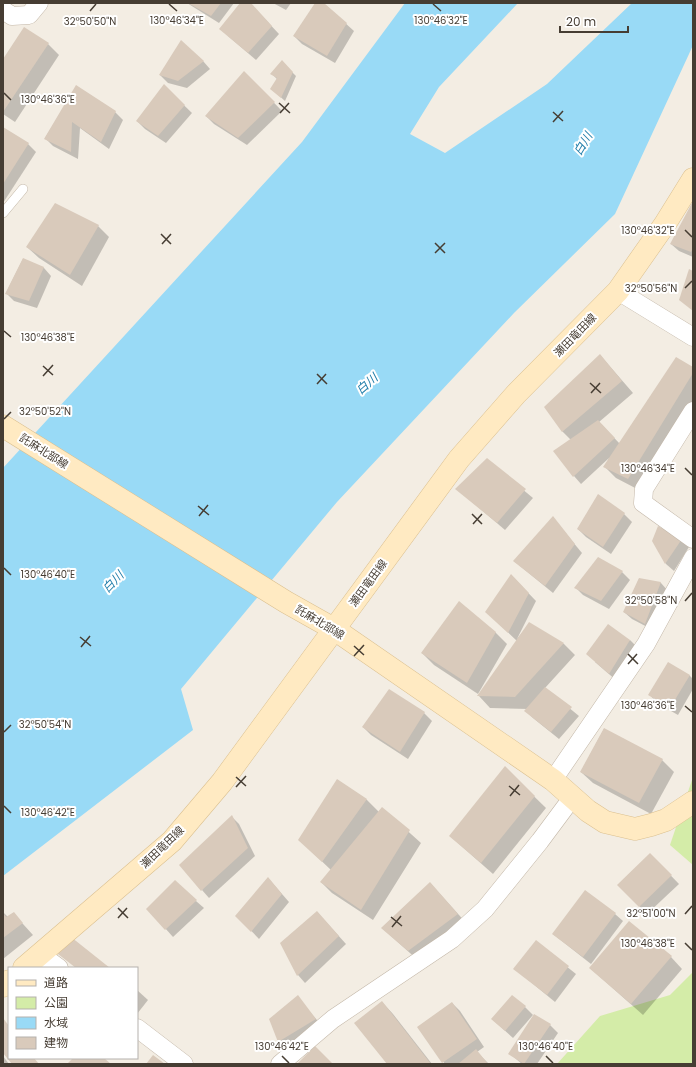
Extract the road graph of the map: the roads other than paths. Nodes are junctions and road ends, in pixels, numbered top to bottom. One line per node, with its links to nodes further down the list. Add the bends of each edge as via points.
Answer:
1 (39, 3): 2 (street, via 30,15 12,16)
2 (3, 10)
3 (693, 179): 6 (main road, 瀬田竜田線)
4 (23, 189): 5 (lane)
5 (3, 213)
6 (618, 291): 7 (street); 12 (main road, 瀬田竜田線, via 516,394 459,459)
7 (693, 337)
8 (693, 411): 10 (street, via 644,489 642,503)
9 (8, 429): 12 (main road, 託麻北部線, via 286,602)
10 (693, 539)
11 (693, 558): 13 (street, via 646,644)
12 (334, 629): 13 (main road, 託麻北部線); 16 (main road, 瀬田竜田線, via 222,782 172,841)
13 (553, 780): 14 (main road, 託麻北部線)
14 (572, 798): 15 (main road, 託麻北部線, via 605,822 635,829 666,820); 21 (street, via 484,909 452,939 334,1020)
15 (693, 802)
16 (40, 954): 17 (main road, 瀬田竜田線); 18 (street)
17 (25, 967)
18 (58, 967)
19 (138, 1029): 20 (street)
20 (184, 1064)
21 (280, 1064)

